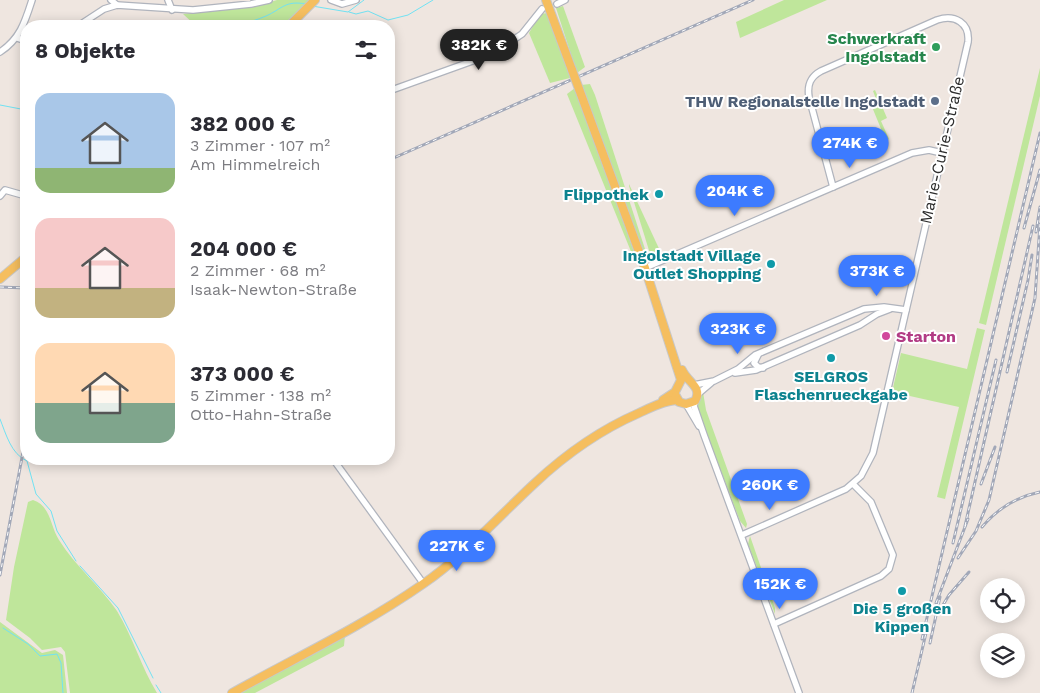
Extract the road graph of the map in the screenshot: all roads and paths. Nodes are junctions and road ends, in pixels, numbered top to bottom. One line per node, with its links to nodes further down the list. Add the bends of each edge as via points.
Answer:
1 (32, 0): 14 (street)
2 (111, 0): 11 (street)
3 (168, 0): 13 (street)
4 (266, 0): 13 (street, via 227,7)
5 (315, 0): 16 (main road)
6 (332, 0): 7 (street, via 342,4)
7 (356, 0)
8 (546, 0): 27 (main road, bridge)
9 (565, 0): 10 (street)
10 (556, 4)
11 (116, 5): 13 (street); 15 (street)
12 (542, 9): 21 (street, via 522,34 492,54)
13 (172, 10)
14 (26, 20)
15 (88, 20)
16 (295, 20)
17 (20, 33): 18 (street)
18 (17, 38): 19 (street); 20 (street)
19 (20, 39)
20 (0, 52)
21 (395, 89)
22 (942, 153): 23 (street, via 929,150 912,153); 23 (street, Marie-Curie-Straße, via 968,36 962,23 947,17 821,71 812,78 808,86 809,97); 32 (street, Marie-Curie-Straße)
23 (833, 187): 27 (street)
24 (20, 194): 25 (street, via 6,190)
25 (0, 196)
26 (20, 262): 29 (main road)
27 (645, 268): 28 (main road)
28 (648, 276): 40 (main road); 41 (main road, via 682,371)
29 (0, 279)
30 (891, 308): 31 (street); 32 (street); 33 (street)
31 (860, 310): 33 (street, via 868,317); 34 (street)
32 (906, 310): 47 (street, Marie-Curie-Straße, via 873,453)
33 (860, 325): 35 (street)
34 (814, 330): 35 (street); 36 (street)
35 (820, 343): 37 (street)
36 (759, 354): 37 (street, via 754,363); 38 (street)
37 (763, 368): 38 (street)
38 (731, 373): 39 (street)
39 (714, 381): 41 (street); 43 (street)
40 (680, 384): 41 (main road); 42 (main road)
41 (692, 384): 43 (main road)
42 (677, 396): 44 (main road); 49 (main road, via 599,434 563,459 464,552)
43 (696, 398): 44 (main road); 45 (street, via 694,406)
44 (686, 404): 45 (street)
45 (704, 435): 48 (street)
46 (337, 465): 49 (street)
47 (853, 484): 48 (street, Marie-Curie-Straße); 50 (street, via 870,500 892,549 893,560 889,570)
48 (742, 535): 50 (street)
49 (424, 583): 51 (main road)
50 (774, 624): 52 (street)
51 (232, 693)
52 (799, 693)

